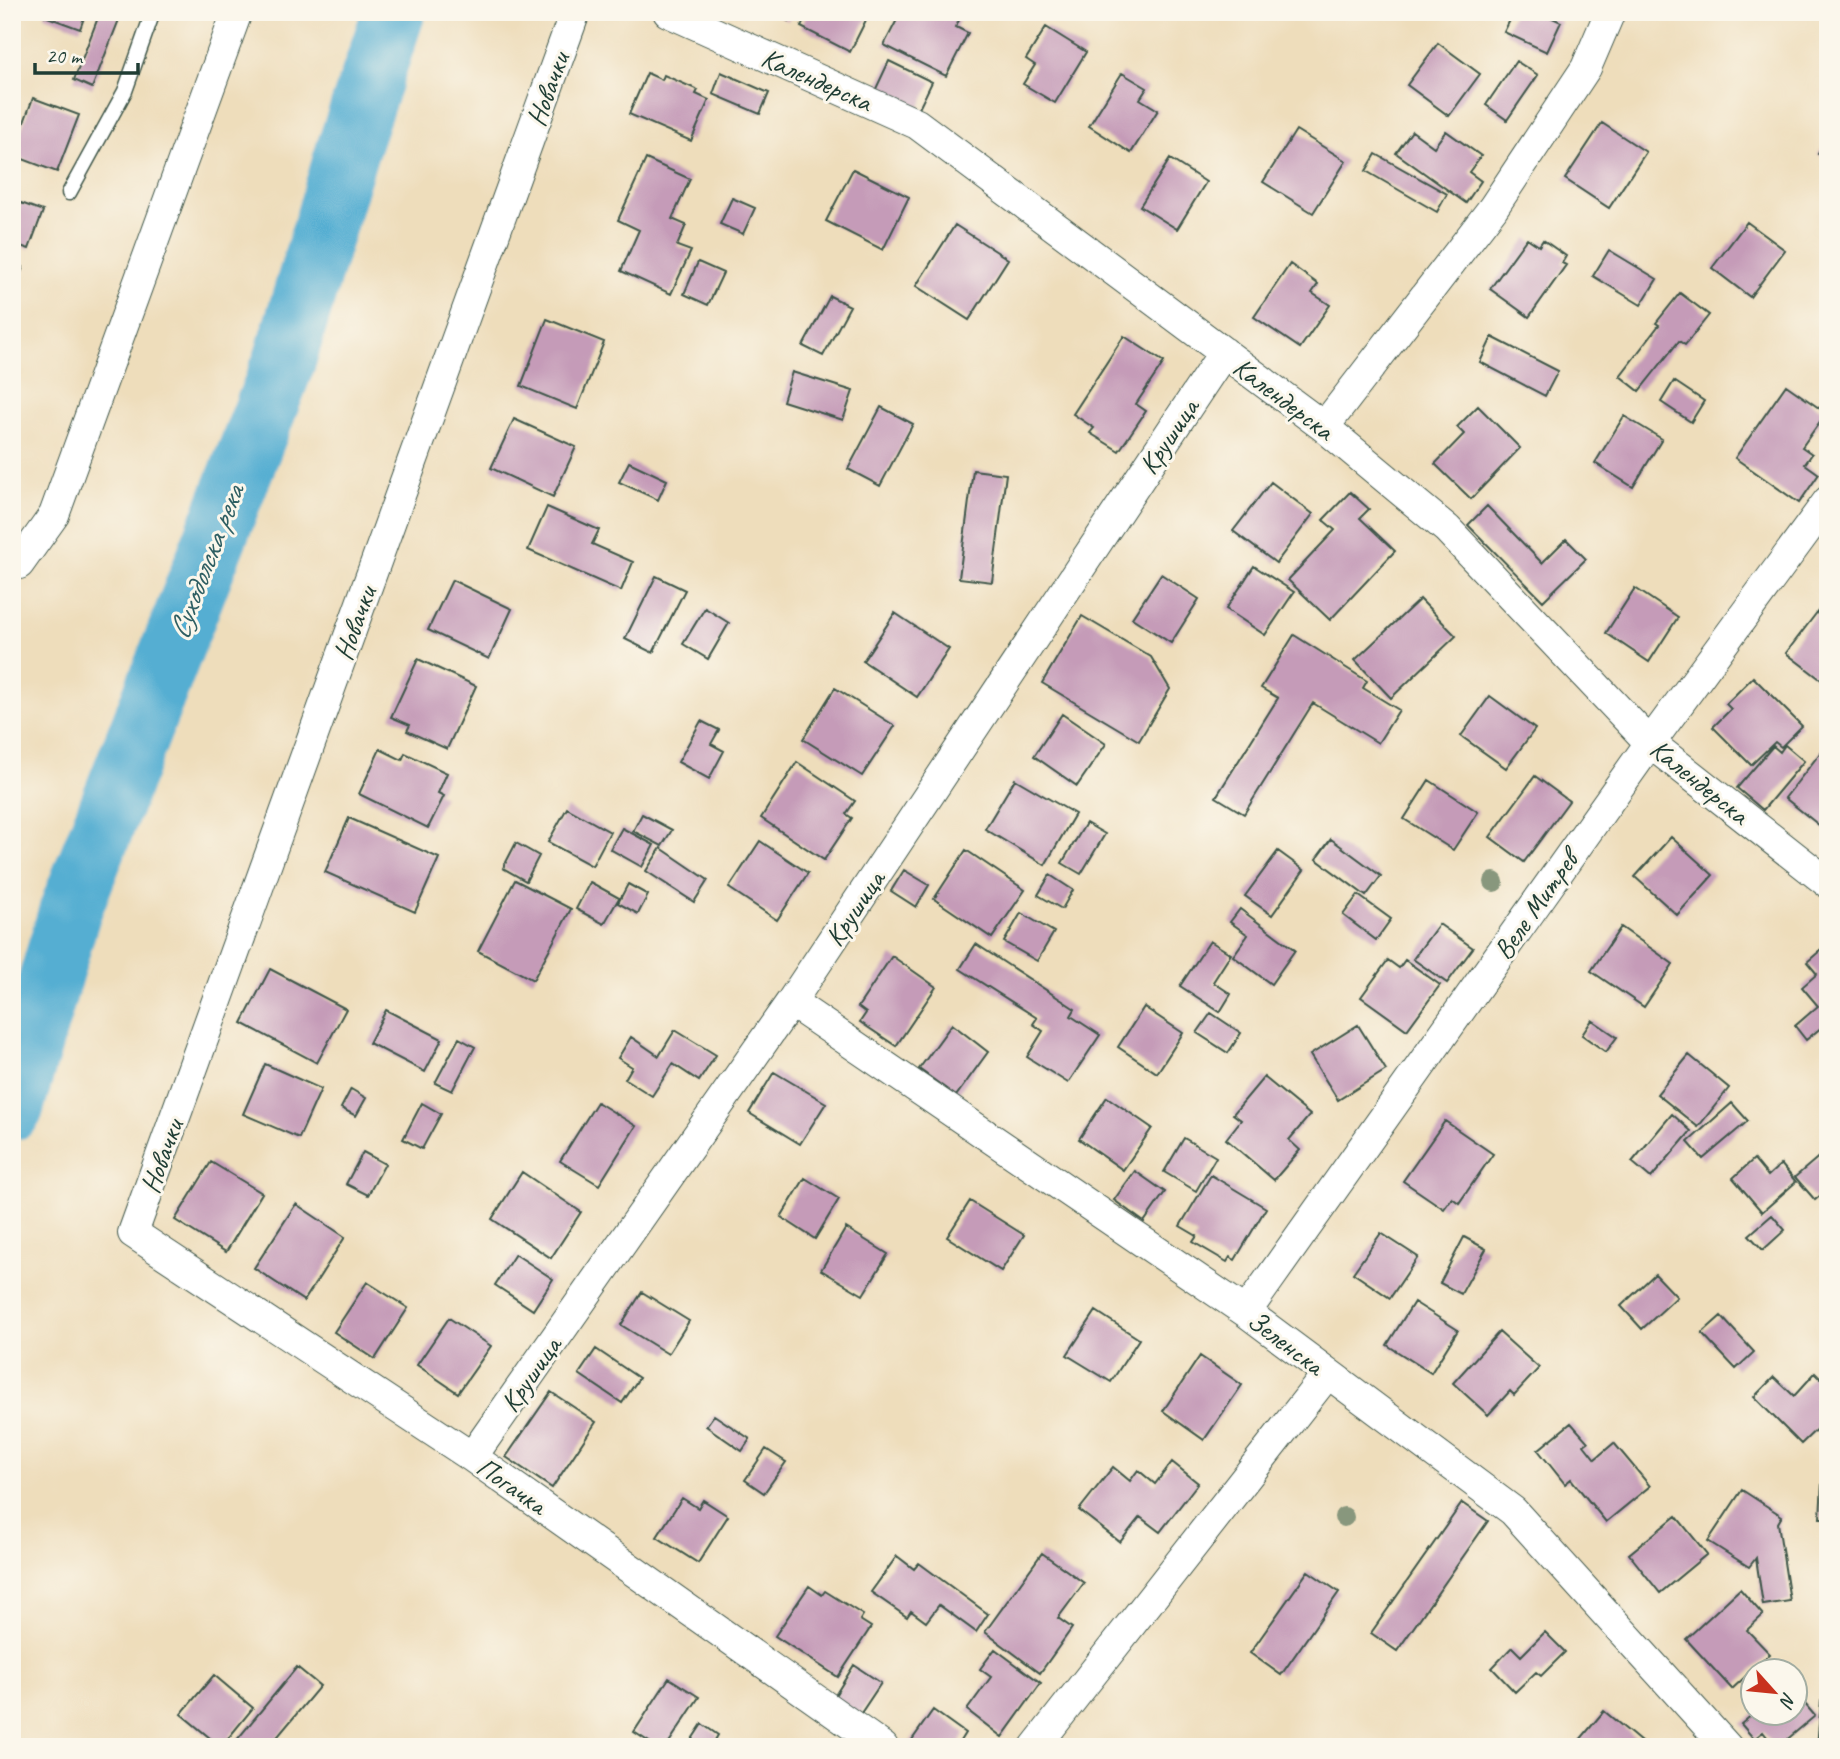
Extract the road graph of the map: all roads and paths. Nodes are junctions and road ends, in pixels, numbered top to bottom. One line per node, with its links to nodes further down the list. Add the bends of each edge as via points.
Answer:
1 (153, 12): 6 (lane, via 125,91)
2 (237, 12): 10 (street, via 54,515 19,564)
3 (575, 12): 14 (street, Новачки)
4 (668, 12): 7 (street, Календерска, via 917,124)
5 (1610, 12): 8 (street, via 1586,68 1493,208)
6 (69, 193)
7 (1224, 352): 8 (street, Календерска); 13 (street, Крушица)
8 (1324, 427): 11 (street, Календерска, via 1447,529)
9 (1828, 501): 11 (street, Веле Митрев)
10 (12, 564)
11 (1650, 743): 12 (street, Календерска); 15 (street, Веле Митрев)
12 (1828, 883)
13 (791, 1002): 15 (street, Зеленска); 17 (street, Крушица)
14 (134, 1233): 17 (street, Погачка)
15 (1246, 1312): 16 (street, Зеленска)
16 (1328, 1373): 19 (street); 20 (street, Зеленска, via 1513,1511)
17 (472, 1457): 18 (street, Погачка)
18 (883, 1747)
19 (1035, 1747)
20 (1727, 1747)

